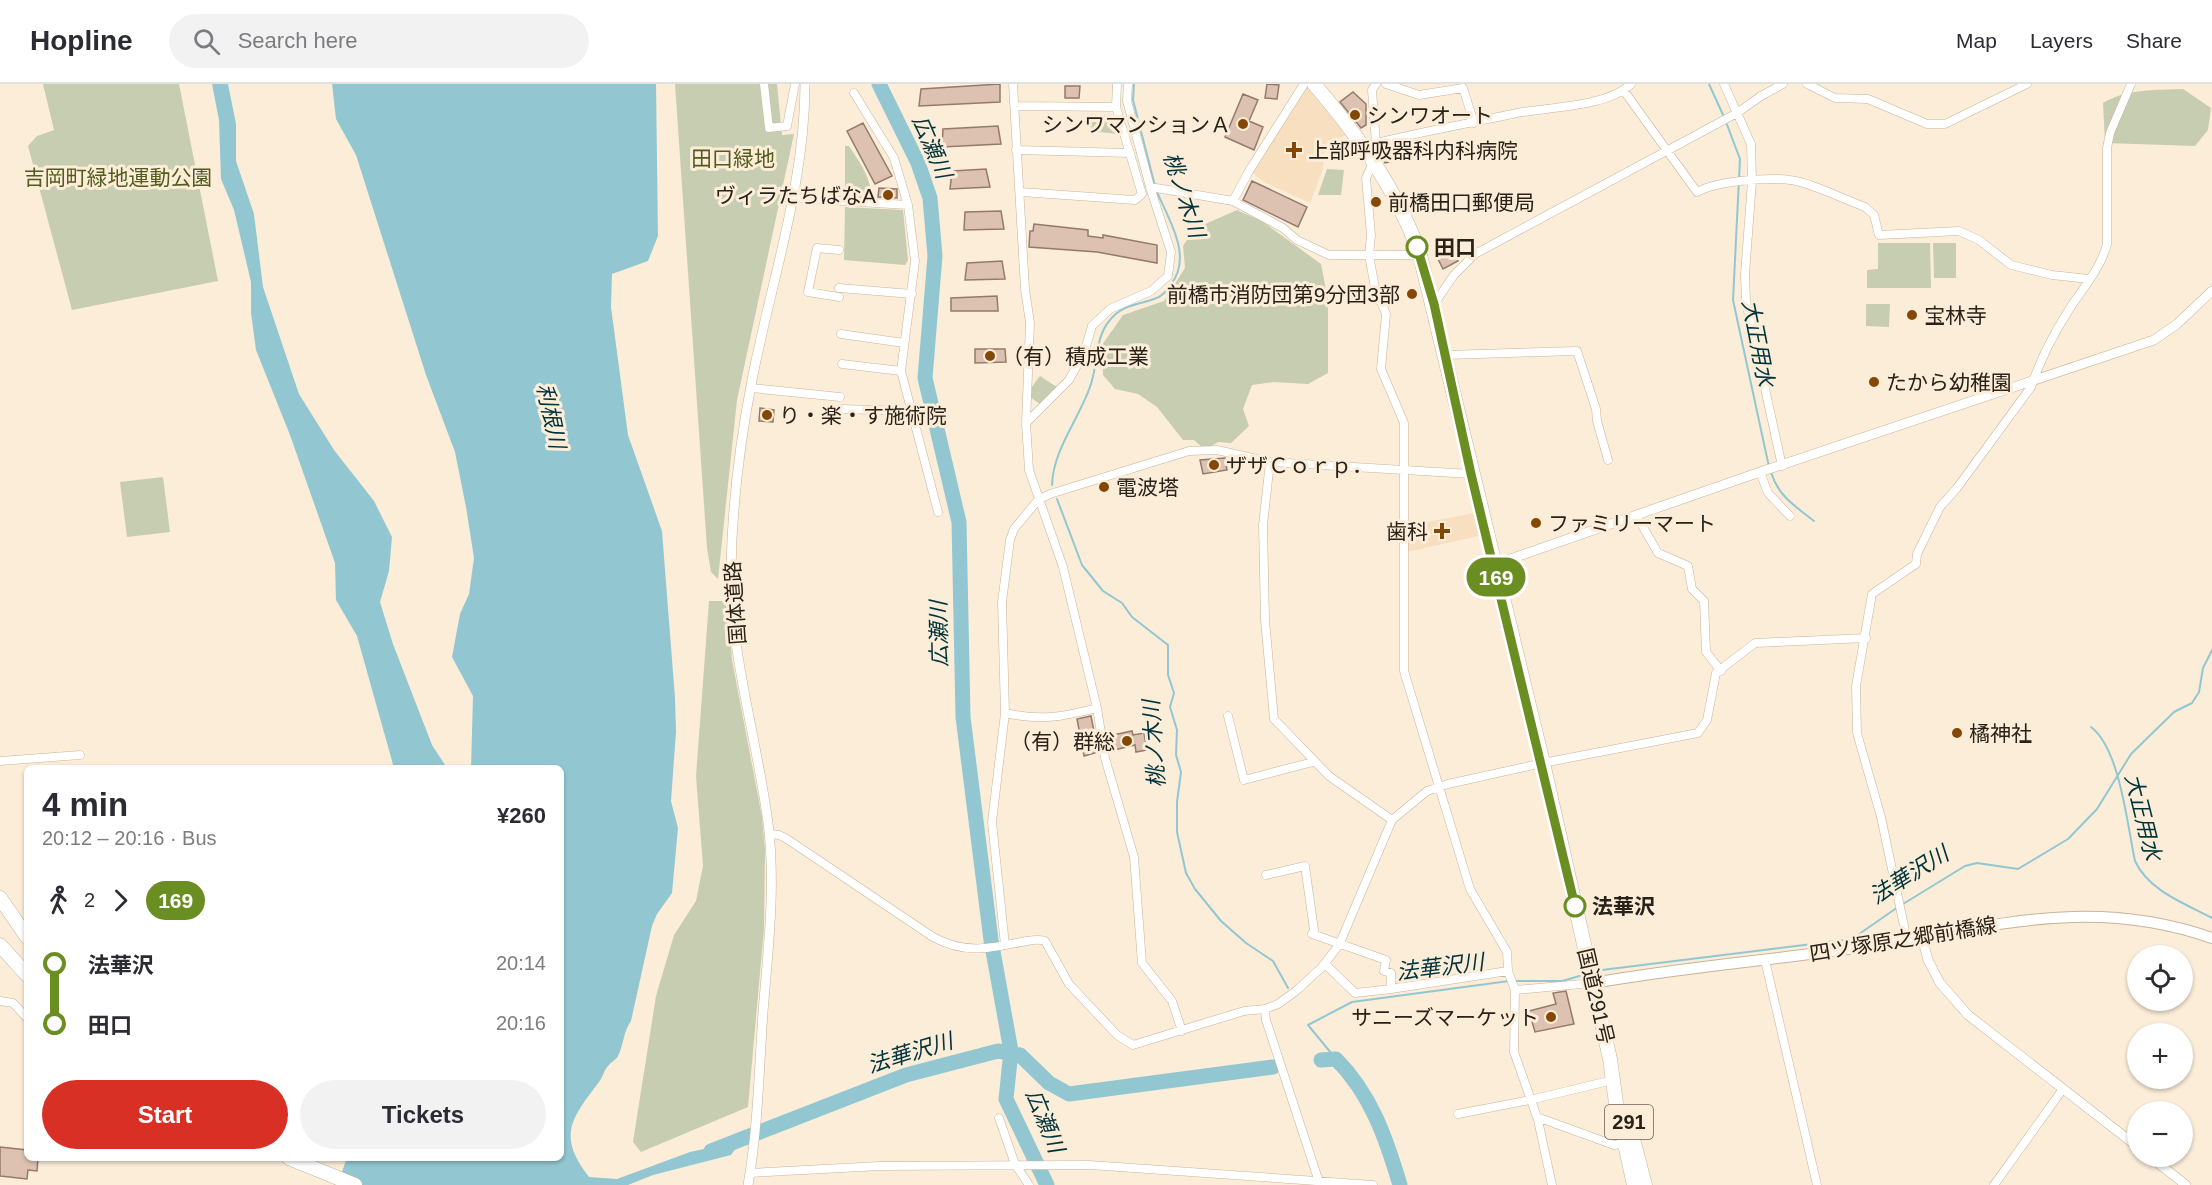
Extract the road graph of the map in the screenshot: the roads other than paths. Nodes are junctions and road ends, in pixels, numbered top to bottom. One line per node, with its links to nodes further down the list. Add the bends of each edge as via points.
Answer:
1 (764, 84): 2 (street, via 769,128 787,126)
2 (795, 84)
3 (805, 84): 31 (street, 国体道路)
4 (1013, 84): 19 (street)
5 (1117, 84): 20 (street)
6 (1128, 84): 29 (street, via 1126,101)
7 (1304, 84): 32 (street)
8 (1314, 84): 23 (highway, 国道291号 / 291)
9 (1376, 84): 23 (street, via 1372,90)
10 (1386, 84): 22 (street, via 1419,95 1462,88)
11 (1631, 84): 17 (street)
12 (1724, 84): 21 (street)
13 (1783, 84): 21 (street)
14 (1807, 84): 15 (street, via 1835,98 1868,99 1927,124 1945,124)
15 (2027, 84)
16 (2131, 84): 37 (street, via 2110,133 2106,159 2107,244)
17 (1624, 91): 22 (street); 24 (street)
18 (854, 93): 33 (street, via 894,158)
19 (1015, 106): 20 (street); 25 (street)
20 (1116, 107): 26 (street)
21 (1734, 114): 24 (street); 28 (street, via 1751,144)
22 (1474, 123): 23 (street)
23 (1370, 145): 27 (highway, 国道291号 / 291)
24 (1667, 149): 28 (street, via 1697,192 1706,187); 40 (street, via 1475,254)
25 (1016, 150): 26 (street); 30 (street)
26 (1130, 153): 30 (street, via 1143,194 1135,200)
27 (1374, 160): 35 (street, via 1366,178); 36 (highway, 国道291号 / 291, via 1392,189)
28 (1744, 182): 37 (street, via 1791,180 1865,207 1874,215 1880,235 1959,231 1979,240 2011,265); 54 (street, via 1746,302)
29 (1150, 187): 32 (street); 51 (street, via 1172,252 1168,276 1151,291 1110,309 1092,326 1084,353 1069,380)
30 (1021, 192): 51 (street, via 1030,322)
31 (794, 198): 33 (street); 47 (street, 国体道路)
32 (1233, 201): 35 (street, via 1329,255)
33 (908, 205): 39 (street, via 915,261)
34 (839, 250): 39 (street, via 817,248 808,292)
35 (1369, 255): 36 (street); 55 (street, via 1375,288 1386,314 1381,369 1404,423)
36 (1420, 255): 40 (highway, 国道291号 / 291)
37 (2089, 279): 46 (street, via 2035,370)
38 (2212, 291): 46 (street, via 2154,340)
39 (912, 294): 42 (street)
40 (1434, 304): 43 (highway, 国道291号 / 291)
41 (841, 334): 42 (street)
42 (904, 343): 45 (street)
43 (1446, 355): 52 (street, via 1577,351); 57 (highway, 国道291号 / 291)
44 (842, 364): 45 (street)
45 (901, 371): 50 (street)
46 (2034, 379): 54 (street); 63 (street, via 1940,507 1916,564 1872,594)
47 (751, 388): 48 (street); 74 (street, 国体道路, via 733,510 731,571 734,630)
48 (840, 398)
49 (840, 409): 50 (street)
50 (910, 411): 59 (street)
51 (1026, 423): 58 (street, via 1029,470)
52 (1608, 460)
53 (1270, 462): 55 (street); 58 (street, via 1217,450 1189,451 1109,473); 70 (street, via 1263,525 1265,620 1274,719)
54 (1782, 466): 56 (street)
55 (1403, 470): 57 (street); 72 (street, via 1404,671 1435,766)
56 (1760, 472): 60 (street); 61 (street, via 1768,493)
57 (1471, 474): 62 (highway, 国道291号 / 291)
58 (1038, 500): 65 (street, via 1064,567); 66 (street, via 1014,529 1010,540 1002,602)
59 (938, 512)
60 (1636, 515): 62 (street); 64 (street, via 1659,553 1688,566 1692,590 1704,601 1706,652)
61 (1790, 516)
62 (1493, 565): 71 (highway, 国道291号 / 291)
63 (1866, 638): 64 (street, via 1755,643); 81 (street, via 1856,686 1857,733 1881,817)
64 (1721, 671): 71 (street, via 1716,673 1707,720 1698,733)
65 (1097, 708): 66 (street, via 1054,718 1032,719); 96 (street, via 1105,758 1134,858 1142,963 1172,1001)
66 (1005, 713): 85 (street, via 992,822)
67 (1228, 716): 70 (street, via 1244,780)
68 (80, 755): 69 (street)
69 (0, 761)
70 (1312, 762): 73 (street)
71 (1543, 763): 72 (street); 90 (highway, 国道291号 / 291)
72 (1438, 788): 73 (street, via 1428,791); 88 (street, via 1470,889 1506,952)
73 (1392, 820): 84 (street)
74 (769, 834): 85 (street, via 787,839 945,944 986,950); 109 (street, 国体道路, via 771,901)
75 (1266, 875): 84 (street, via 1305,866 1312,934)
76 (0, 898): 78 (highway)
77 (0, 912): 82 (highway)
78 (24, 933)
79 (1922, 937): 80 (main road, 四ツ塚原之郷前橋線, via 2011,921 2093,915 2148,921); 81 (main road, 四ツ塚原之郷前橋線); 99 (street, via 1940,983 1968,1015)
80 (2212, 938)
81 (1907, 940): 86 (main road, 四ツ塚原之郷前橋線)
82 (24, 944)
83 (0, 945): 89 (highway)
84 (1339, 945): 87 (street); 91 (street, via 1386,960 1384,971 1391,974)
85 (1004, 946): 96 (street, via 1045,941 1069,984 1128,1043 1133,1045)
86 (1765, 960): 90 (main road, 四ツ塚原之郷前橋線); 118 (street)
87 (1325, 963): 91 (street, via 1354,993); 94 (street, via 1286,998)
88 (1508, 970): 91 (street); 92 (street)
89 (24, 972)
90 (1593, 983): 92 (street); 97 (highway, 国道291号 / 291)
91 (1391, 989)
92 (1515, 990): 100 (street, via 1514,1052)
93 (0, 1001): 95 (street, via 13,1003)
94 (1265, 1009): 96 (street, via 1244,1011); 110 (street)
95 (24, 1015)
96 (1182, 1031)
97 (1610, 1059): 98 (highway, 国道291号 / 291); 117 (highway, 国道291号 / 291)
98 (1613, 1080): 100 (street); 105 (highway, 国道291号 / 291)
99 (2063, 1089): 104 (street); 119 (street)
100 (1530, 1100): 101 (street); 102 (street)
101 (1458, 1114)
102 (1537, 1117): 105 (street, via 1614,1145); 115 (street)
103 (999, 1119): 107 (street)
104 (2127, 1138)
105 (1625, 1143): 116 (highway, 国道291号 / 291)
106 (296, 1161): 111 (highway)
107 (1018, 1164): 109 (street); 110 (street); 113 (street)
108 (2163, 1167): 120 (street)
109 (750, 1173): 112 (street)
110 (1319, 1182): 114 (street)
111 (356, 1185)
112 (748, 1185)
113 (1029, 1185)
114 (1373, 1185)
115 (1552, 1185)
116 (1634, 1185)
117 (1645, 1185)
118 (1817, 1185)
119 (1994, 1185)
120 (2186, 1185)

